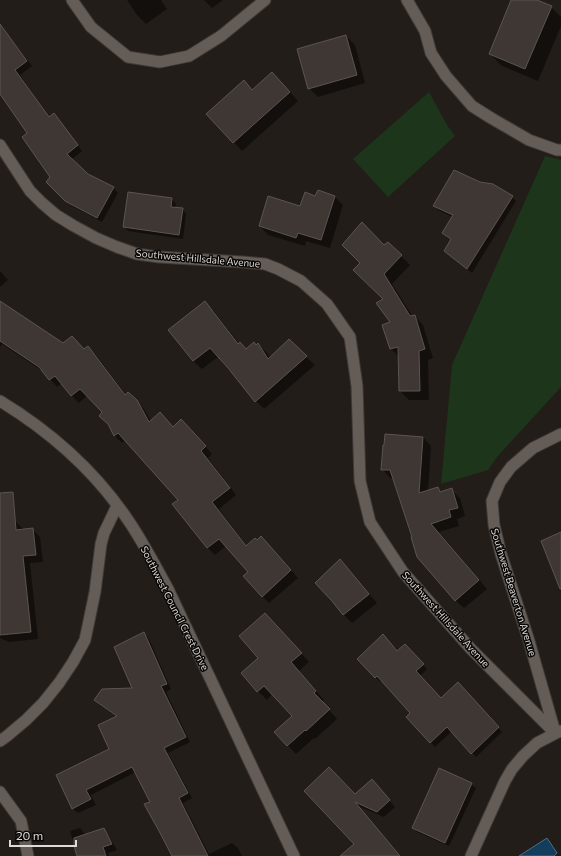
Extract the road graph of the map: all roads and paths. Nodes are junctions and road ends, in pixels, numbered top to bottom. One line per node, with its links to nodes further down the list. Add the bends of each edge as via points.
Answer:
1 (72, 0): 2 (street, via 91,27 128,57 160,62 189,56 221,36)
2 (265, 0)
3 (407, 0): 5 (street, via 426,31 431,53 446,76 472,106 529,140)
4 (0, 145): 9 (street, Southwest Hillsdale Avenue, via 19,176 42,203 56,215 96,238 137,254 265,264 300,281 327,304 350,337 357,386 360,481 370,522 403,572 471,649)
5 (561, 150)
6 (0, 401): 8 (street, Southwest Council Crest Drive, via 20,413 78,460)
7 (560, 432): 9 (street, Southwest Beaverton Avenue, via 533,448 511,467 500,482 492,501 500,554)
8 (117, 506): 10 (street, via 101,544 85,640 63,678 43,703); 13 (street, Southwest Council Crest Drive, via 130,522 158,570)
9 (558, 732): 14 (street, via 537,743 512,769)
10 (0, 740)
11 (0, 792): 12 (street, via 21,821)
12 (28, 856)
13 (294, 856)
14 (471, 856)

